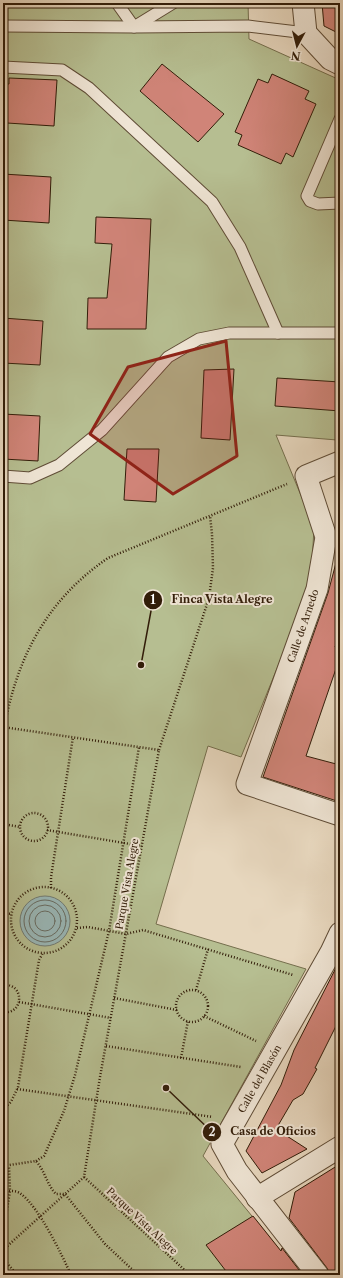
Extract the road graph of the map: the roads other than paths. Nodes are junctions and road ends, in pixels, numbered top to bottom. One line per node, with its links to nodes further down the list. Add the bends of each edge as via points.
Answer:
1 (118, 3): 5 (lane)
2 (173, 3): 5 (lane)
3 (303, 3): 6 (street)
4 (3, 26): 5 (lane)
5 (134, 27): 6 (lane, via 248,26)
6 (306, 34): 7 (street, via 330,59)
7 (340, 64)
8 (3, 67): 11 (lane, via 62,70 89,88 212,202 240,247)
9 (340, 119): 10 (lane, via 307,196 310,201 318,204)
10 (340, 203)
11 (278, 333): 12 (lane); 14 (lane, via 229,333 199,339 168,356 102,430 59,465 30,478)
12 (340, 333)
13 (340, 462): 15 (street, Calle de Arnedo, via 306,476 326,537 317,589 247,784)
14 (3, 476)
15 (340, 815)
16 (340, 933): 17 (street, Calle del Blasón)
17 (336, 954): 19 (street, Calle del Blasón, via 222,1144 237,1171)
18 (340, 1147): 19 (street)
19 (257, 1198): 20 (street, Calle del Blasón)
20 (318, 1275)

